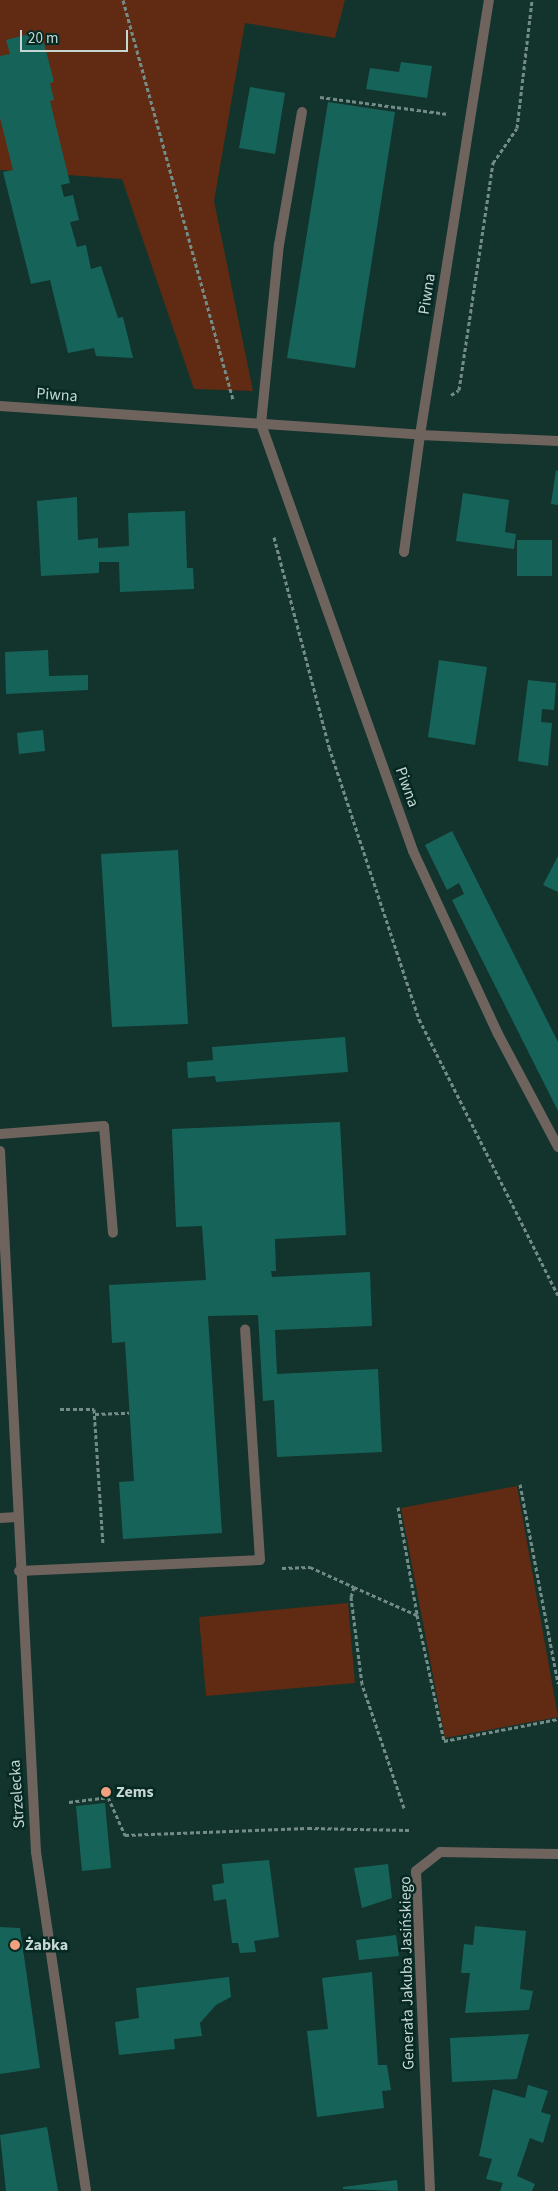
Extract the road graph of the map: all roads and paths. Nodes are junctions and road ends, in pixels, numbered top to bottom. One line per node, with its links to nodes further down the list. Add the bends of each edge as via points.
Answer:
1 (123, 0): 8 (path)
2 (489, 0): 5 (street, Piwna)
3 (532, 0): 6 (path, via 517,128 493,163 459,390)
4 (302, 112): 5 (path, via 311,96); 9 (street, via 279,244)
5 (470, 118): 10 (street, Piwna)
6 (448, 397)
7 (0, 406): 8 (street, Piwna)
8 (241, 423): 9 (street, Piwna)
9 (261, 424): 10 (street, Piwna); 15 (street, Piwna, via 413,851 498,1034)
10 (420, 436): 11 (street); 13 (street)
11 (558, 441)
12 (273, 534): 18 (path, via 329,747 418,1020)
13 (404, 552)
14 (0, 1134): 17 (street, via 104,1126)
15 (558, 1146)
16 (0, 1151): 25 (street, Strzelecka)
17 (114, 1233)
18 (558, 1295)
19 (245, 1329): 27 (street)
20 (60, 1409): 22 (path, via 94,1409)
21 (129, 1413): 22 (path)
22 (95, 1414): 28 (path)
23 (520, 1484): 32 (path)
24 (398, 1507): 31 (path)
25 (17, 1517): 26 (street); 29 (street, Strzelecka)
26 (0, 1518)
27 (260, 1560): 28 (street); 30 (path, via 271,1569 310,1567)
28 (106, 1567): 29 (street)
29 (19, 1571): 38 (street, Strzelecka, via 36,1852)
30 (354, 1587): 31 (path); 35 (path, via 351,1597 362,1684)
31 (417, 1615): 33 (path, via 444,1741)
32 (558, 1683)
33 (558, 1719)
34 (69, 1802): 36 (path, via 108,1797 126,1835 308,1828)
35 (404, 1808)
36 (409, 1830)
37 (558, 1854): 39 (street, Generała Jakuba Jasińskiego, via 440,1852 416,1871)
38 (86, 2191)
39 (430, 2191)

